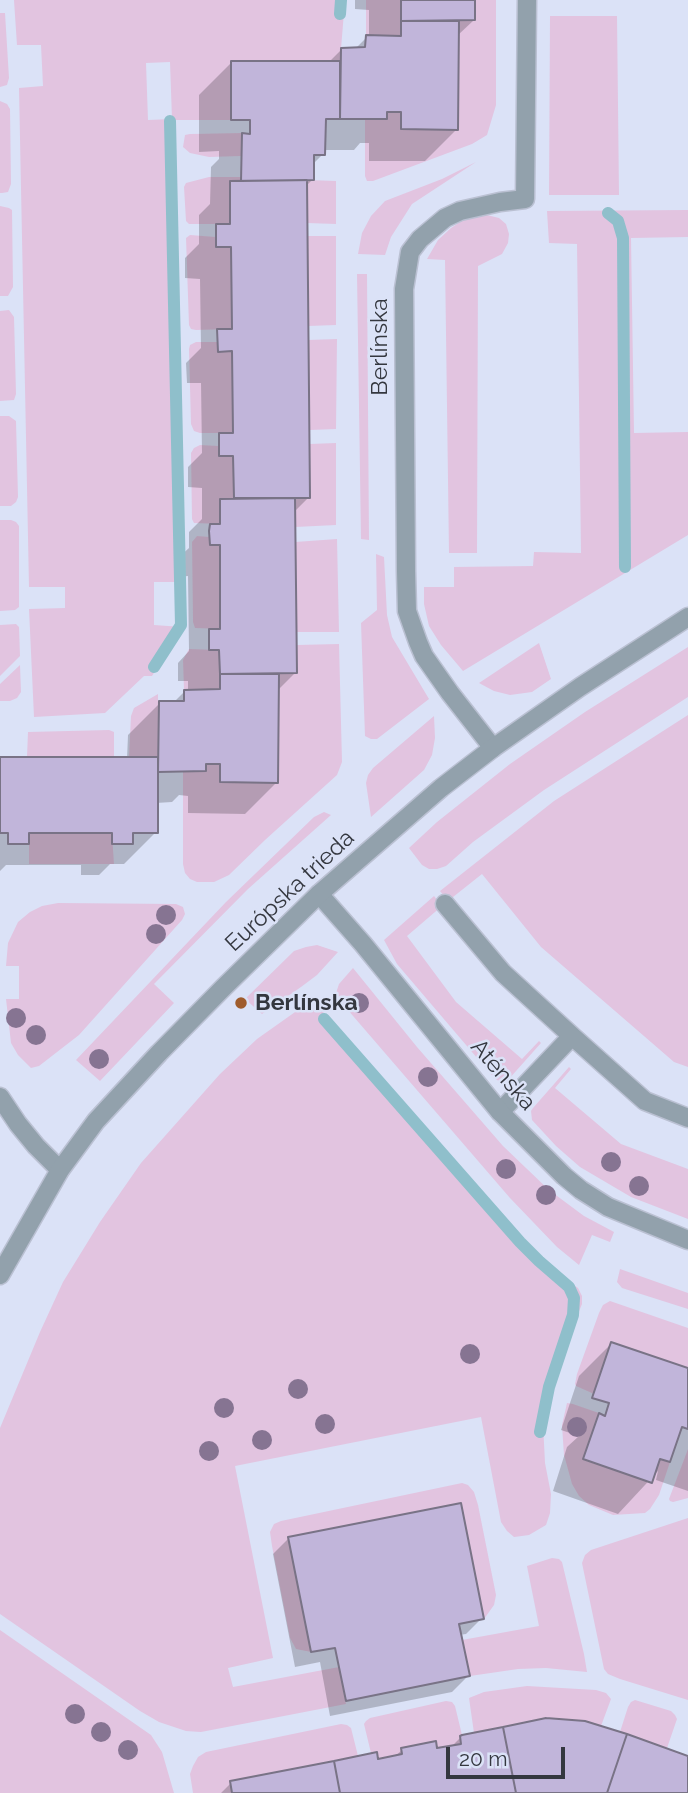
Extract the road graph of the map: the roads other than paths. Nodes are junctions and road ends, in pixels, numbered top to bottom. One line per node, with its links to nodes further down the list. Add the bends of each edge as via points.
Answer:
1 (527, 0): 3 (street, Berlínska, via 525,199 444,218 410,252 404,289 407,611 424,656)
2 (688, 617): 3 (street, Európska trieda)
3 (493, 748): 4 (street, Európska trieda)
4 (318, 894): 8 (street, Aténska); 10 (street, Európska trieda, via 159,1053 96,1121)
5 (445, 904): 6 (street, via 503,973)
6 (572, 1036): 8 (street); 9 (street, via 645,1101)
7 (0, 1097): 10 (street)
8 (500, 1112): 11 (street, Aténska, via 581,1190 608,1207)
9 (688, 1118)
10 (60, 1170): 12 (street, Európska trieda)
11 (688, 1240)
12 (0, 1275)

